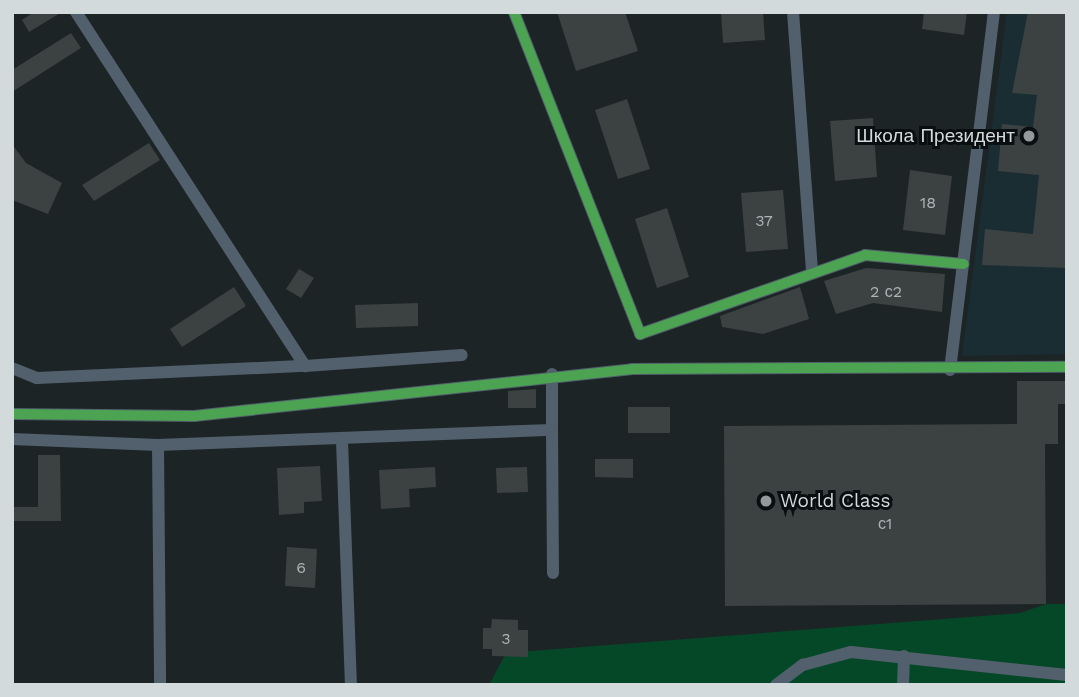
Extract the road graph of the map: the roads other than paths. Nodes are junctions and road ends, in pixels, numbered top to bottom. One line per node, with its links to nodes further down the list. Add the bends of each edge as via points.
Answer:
1 (76, 12): 8 (street)
2 (514, 12): 6 (street, via 640,334)
3 (793, 12): 6 (street)
4 (994, 12): 5 (street)
5 (964, 264): 6 (street, via 865,255); 11 (street)
6 (812, 270)
7 (462, 355): 8 (street)
8 (305, 366): 10 (street, via 37,378)
9 (1067, 367): 11 (street)
10 (12, 368)
11 (950, 370): 12 (street)
12 (552, 374): 13 (street, via 194,416); 14 (street)
13 (12, 414)
14 (552, 430): 16 (street); 18 (street)
15 (12, 439): 17 (street)
16 (342, 441): 17 (street); 22 (street)
17 (158, 445): 21 (street)
18 (553, 573)
19 (904, 656): 20 (street); 23 (street, via 826,656); 24 (street)
20 (1067, 675)
21 (160, 685)
22 (351, 685)
23 (776, 685)
24 (904, 685)

